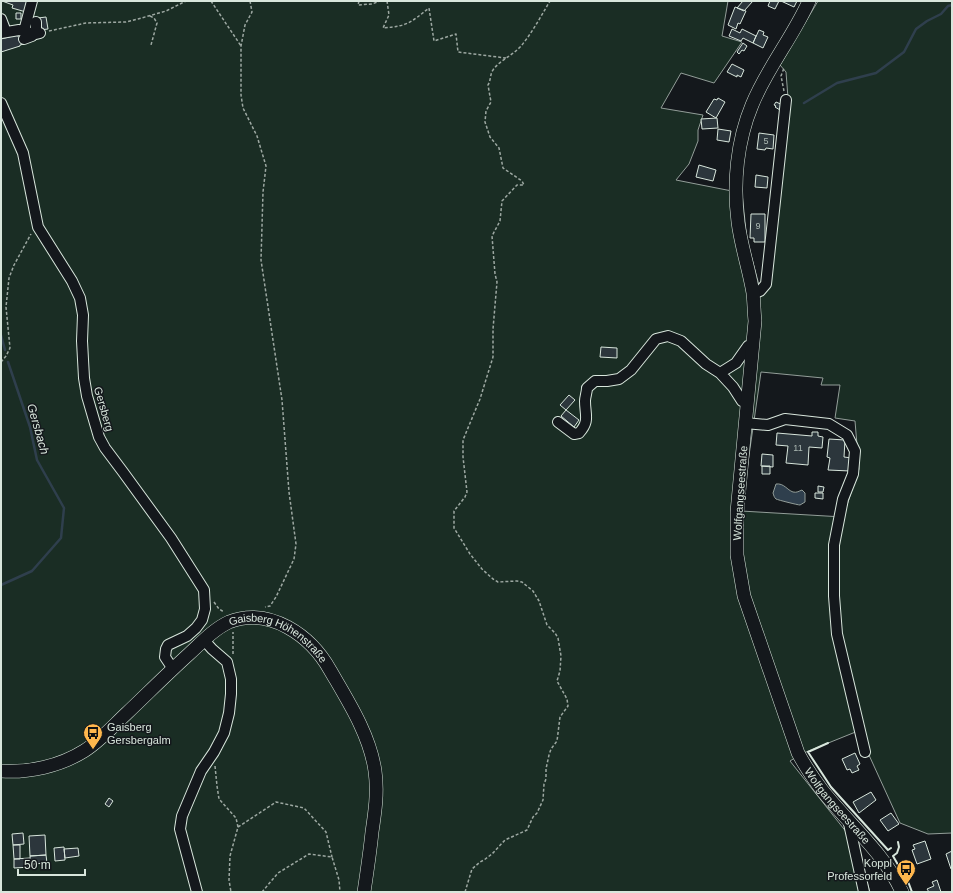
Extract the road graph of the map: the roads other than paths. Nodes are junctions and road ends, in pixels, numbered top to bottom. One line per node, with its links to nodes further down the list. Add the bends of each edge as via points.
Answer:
1 (32, 1): 6 (street)
2 (809, 1): 10 (main road, Wolfgangseestraße, via 764,79 751,106 742,136 735,182 738,222)
3 (1, 19): 5 (street)
4 (36, 22): 6 (street, via 37,33)
5 (3, 33): 6 (street)
6 (24, 35)
7 (786, 100): 10 (street, via 766,284)
8 (1, 102): 9 (street, Gersberg)
9 (4, 118): 17 (street, Gersberg, via 23,153 38,227 80,298 83,315 84,378 99,436 105,448 171,538 204,592 206,609 200,623 184,639 173,642 166,649 165,657)
10 (753, 294): 11 (main road, Wolfgangseestraße)
11 (754, 345): 12 (street, via 748,346 736,363); 13 (main road, Wolfgangseestraße)
12 (720, 373): 13 (street, via 742,401); 14 (street, via 681,341 668,336 656,340 631,370 619,379 595,381 587,388 587,418 579,433 574,434)
13 (748, 403): 15 (main road, Wolfgangseestraße)
14 (558, 422)
15 (746, 423): 18 (street, via 768,425 786,419 829,424 846,435 855,451 853,474 843,500 834,545 834,596 838,634); 20 (main road, Wolfgangseestraße, via 736,539 744,596 798,754 822,790)
16 (204, 640): 17 (main road, Gaisberg Höhenstraße); 21 (street, via 227,662 231,694 224,733 201,771 182,816 180,830); 22 (main road, Gaisberg Höhenstraße, via 234,620 262,619 283,624 294,631 310,642 325,661 353,712 375,770 376,809)
17 (173, 669): 19 (main road, Gaisberg Höhenstraße, via 109,730 73,757 48,766)
18 (865, 752)
19 (1, 771)
20 (848, 819): 23 (street); 24 (main road, Wolfgangseestraße, via 866,839)
21 (197, 892)
22 (364, 892)
23 (864, 892)
24 (902, 892)

